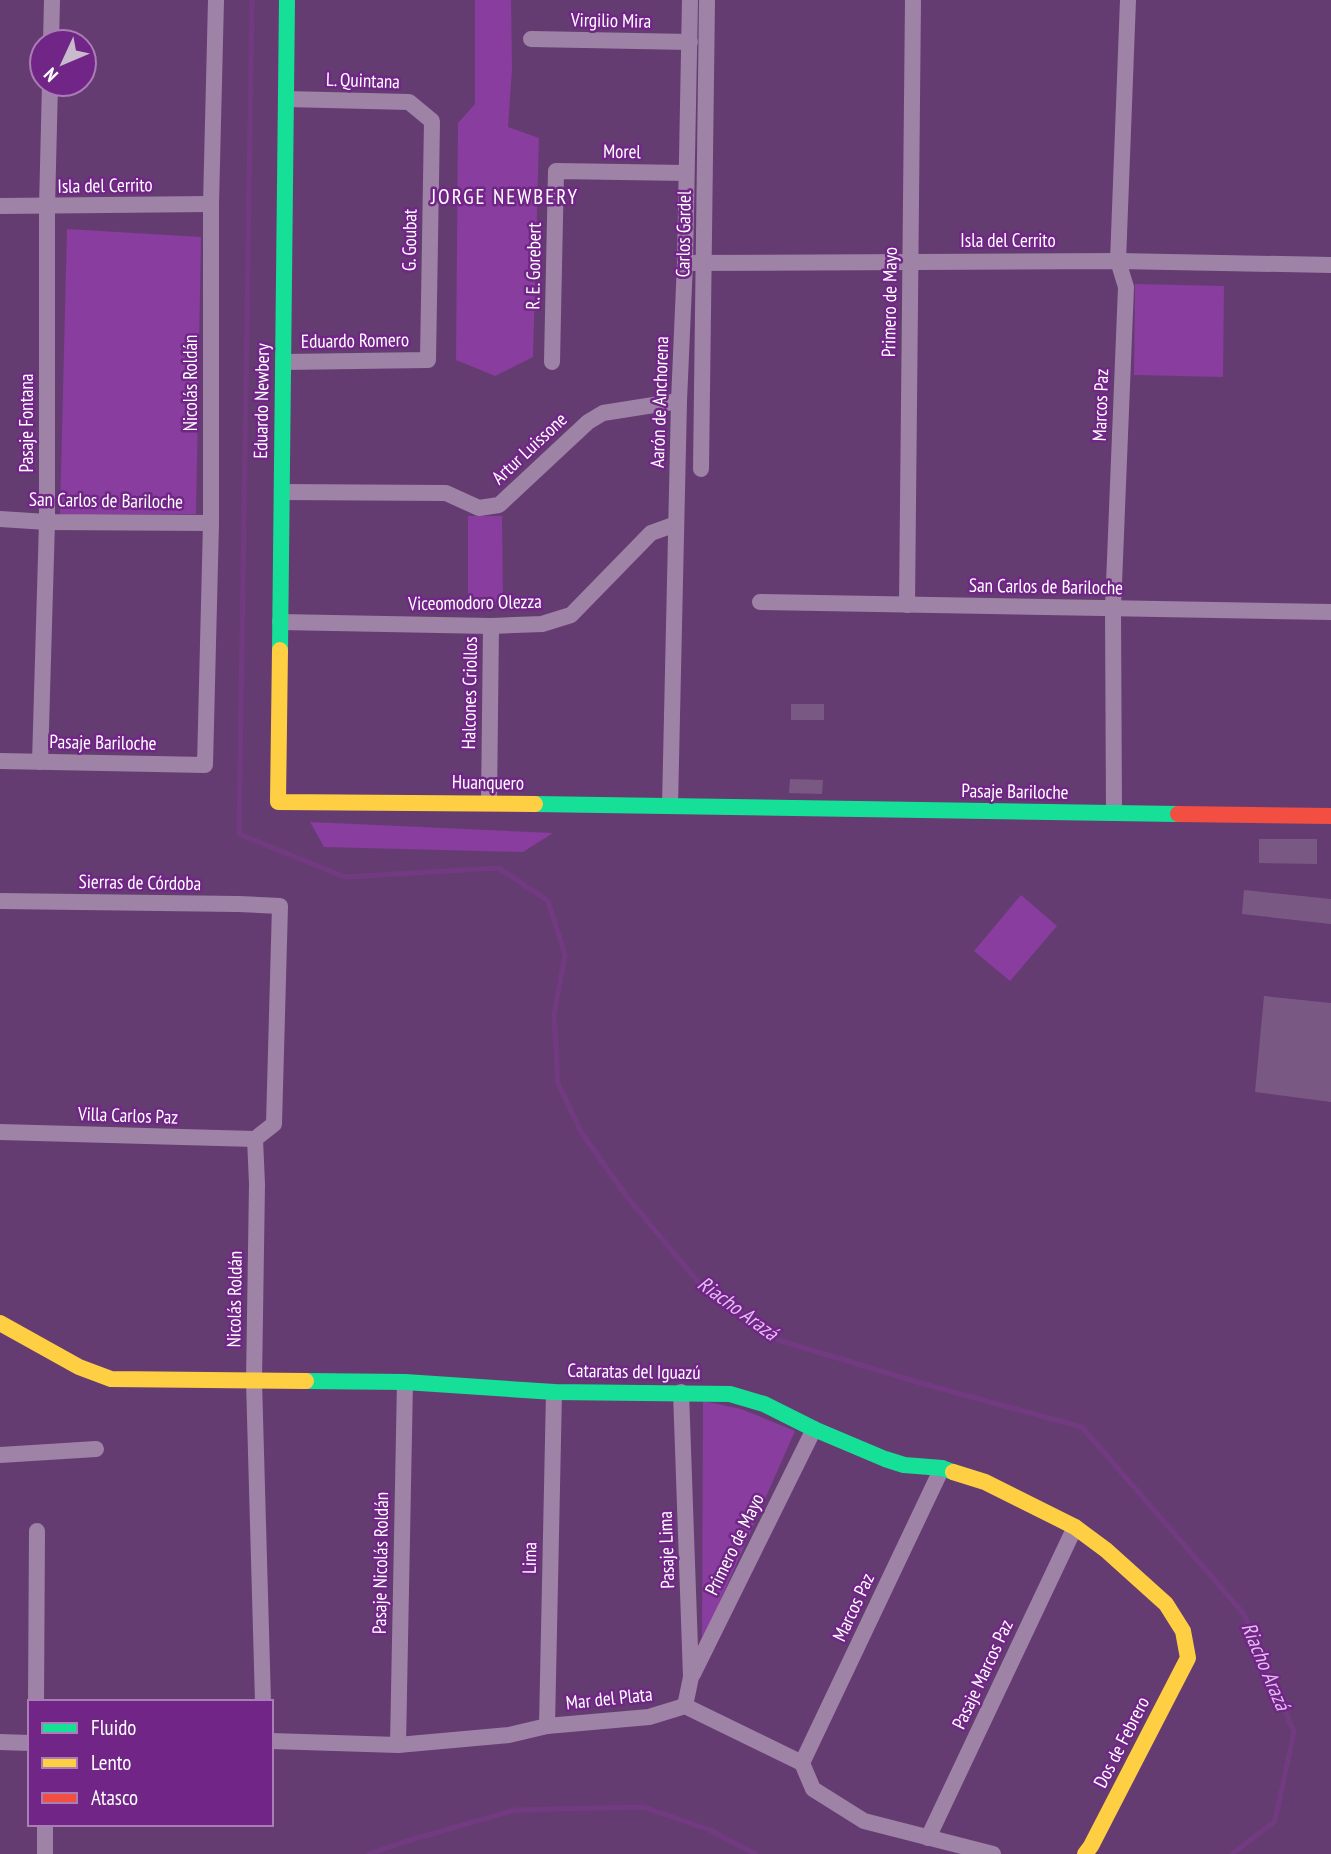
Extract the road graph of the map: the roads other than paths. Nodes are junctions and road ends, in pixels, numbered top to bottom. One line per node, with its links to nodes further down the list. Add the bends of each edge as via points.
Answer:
1 (52, 0): 8 (street)
2 (216, 0): 16 (street, Nicolás Roldán)
3 (287, 0): 12 (street, Eduardo Newbery)
4 (690, 0): 10 (street, Aarón de Anchorena)
5 (707, 0): 22 (street, Carlos Gardel)
6 (914, 0): 20 (street, Primero de Mayo)
7 (1128, 0): 19 (street, Marcos Paz)
8 (51, 28)
9 (531, 39): 10 (street, Virgilio Mira)
10 (690, 42): 15 (street, Aarón de Anchorena)
11 (50, 98): 18 (street, Pasaje Fontana)
12 (286, 99): 13 (street, L. Quintana, via 409,102); 25 (street, Eduardo Newbery)
13 (432, 121): 24 (street, G. Goubat)
14 (556, 171): 15 (street, Morel); 26 (street, R. E. Gorebert)
15 (686, 173): 21 (street, Aarón de Anchorena)
16 (212, 204): 18 (street, Isla del Cerrito); 32 (street, Nicolás Roldán)
17 (0, 206): 18 (street, Isla del Cerrito)
18 (47, 207): 31 (street, Pasaje Fontana)
19 (1118, 261): 20 (street, Isla del Cerrito); 23 (street, Isla del Cerrito); 36 (street, Marcos Paz, via 1126,287)
20 (910, 262): 22 (street, Isla del Cerrito); 35 (street, Primero de Mayo)
21 (685, 263): 22 (street, Isla del Cerrito); 27 (street, Aarón de Anchorena)
22 (704, 264): 28 (street, Carlos Gardel)
23 (1331, 265)
24 (428, 360): 25 (street, Eduardo Romero)
25 (283, 362): 29 (street, Eduardo Newbery)
26 (552, 362)
27 (679, 401): 29 (street, Artur Luissone, via 603,413 587,422 499,505 480,508 446,493); 33 (street, Aarón de Anchorena)
28 (701, 469)
29 (282, 492): 38 (street, Eduardo Newbery)
30 (0, 519): 31 (street, San Carlos de Bariloche)
31 (47, 522): 32 (street, San Carlos de Bariloche); 41 (street, Pasaje Fontana)
32 (211, 523): 42 (street, Nicolás Roldán)
33 (676, 524): 39 (street, Viceomodoro Olezza, via 651,533 571,615 542,624); 45 (street, Aarón de Anchorena)
34 (760, 602): 35 (street, San Carlos de Bariloche)
35 (907, 605): 36 (street, San Carlos de Bariloche)
36 (1113, 608): 37 (street, San Carlos de Bariloche); 47 (street, Marcos Paz)
37 (1331, 612)
38 (280, 622): 39 (street, Viceomodoro Olezza); 43 (street, Eduardo Newbery)
39 (491, 626): 44 (street, Halcones Criollos)
40 (0, 761): 41 (street, Pasaje Bariloche)
41 (40, 762): 42 (street, Pasaje Bariloche)
42 (205, 765)
43 (278, 802): 44 (street, Huanquero)
44 (489, 803): 45 (street, Huanquero)
45 (670, 806): 46 (street, Huanquero)
46 (698, 806): 47 (street, Pasaje Bariloche)
47 (1114, 813): 48 (street, Pasaje Bariloche)
48 (1331, 816)
49 (0, 901): 51 (street, Sierras de Córdoba, via 280,906 274,1124)
50 (0, 1132): 51 (street, Villa Carlos Paz)
51 (255, 1139): 53 (street, Nicolás Roldán)
52 (0, 1323): 53 (street, Cataratas del Iguazú, via 79,1367 111,1378)
53 (254, 1381): 54 (street, Cataratas del Iguazú); 66 (street, Nicolás Roldán)
54 (405, 1382): 55 (street, Cataratas del Iguazú); 72 (street, Pasaje Nicolás Roldán)
55 (554, 1392): 56 (street, Cataratas del Iguazú); 68 (street, Lima)
56 (681, 1392): 57 (street, Cataratas del Iguazú, via 730,1394 764,1404); 64 (street, Pasaje Lima)
57 (814, 1429): 60 (street, Cataratas del Iguazú, via 904,1465); 64 (street, Primero de Mayo)
58 (96, 1449): 59 (street)
59 (0, 1455)
60 (942, 1468): 61 (street, Cataratas del Iguazú, via 985,1482); 73 (street, Marcos Paz)
61 (1075, 1527): 63 (street, Cataratas del Iguazú, via 1166,1604 1183,1631); 75 (street, Pasaje Marcos Paz)
62 (37, 1531): 65 (street)
63 (1188, 1658): 76 (street, Dos de Febrero)
64 (691, 1677): 67 (street, Pasaje Lima)
65 (36, 1700)
66 (263, 1700)
67 (685, 1706): 68 (street, Mar del Plata, via 649,1717); 73 (street)
68 (547, 1726): 72 (street, Mar del Plata, via 509,1735)
69 (273, 1741): 72 (street, Mar del Plata)
70 (0, 1742): 71 (street)
71 (28, 1743)
72 (398, 1745)
73 (802, 1763): 75 (street, via 813,1789 864,1821)
74 (45, 1826): 77 (street)
75 (928, 1838): 78 (street)
76 (1088, 1850)
77 (45, 1854)
78 (993, 1854)

